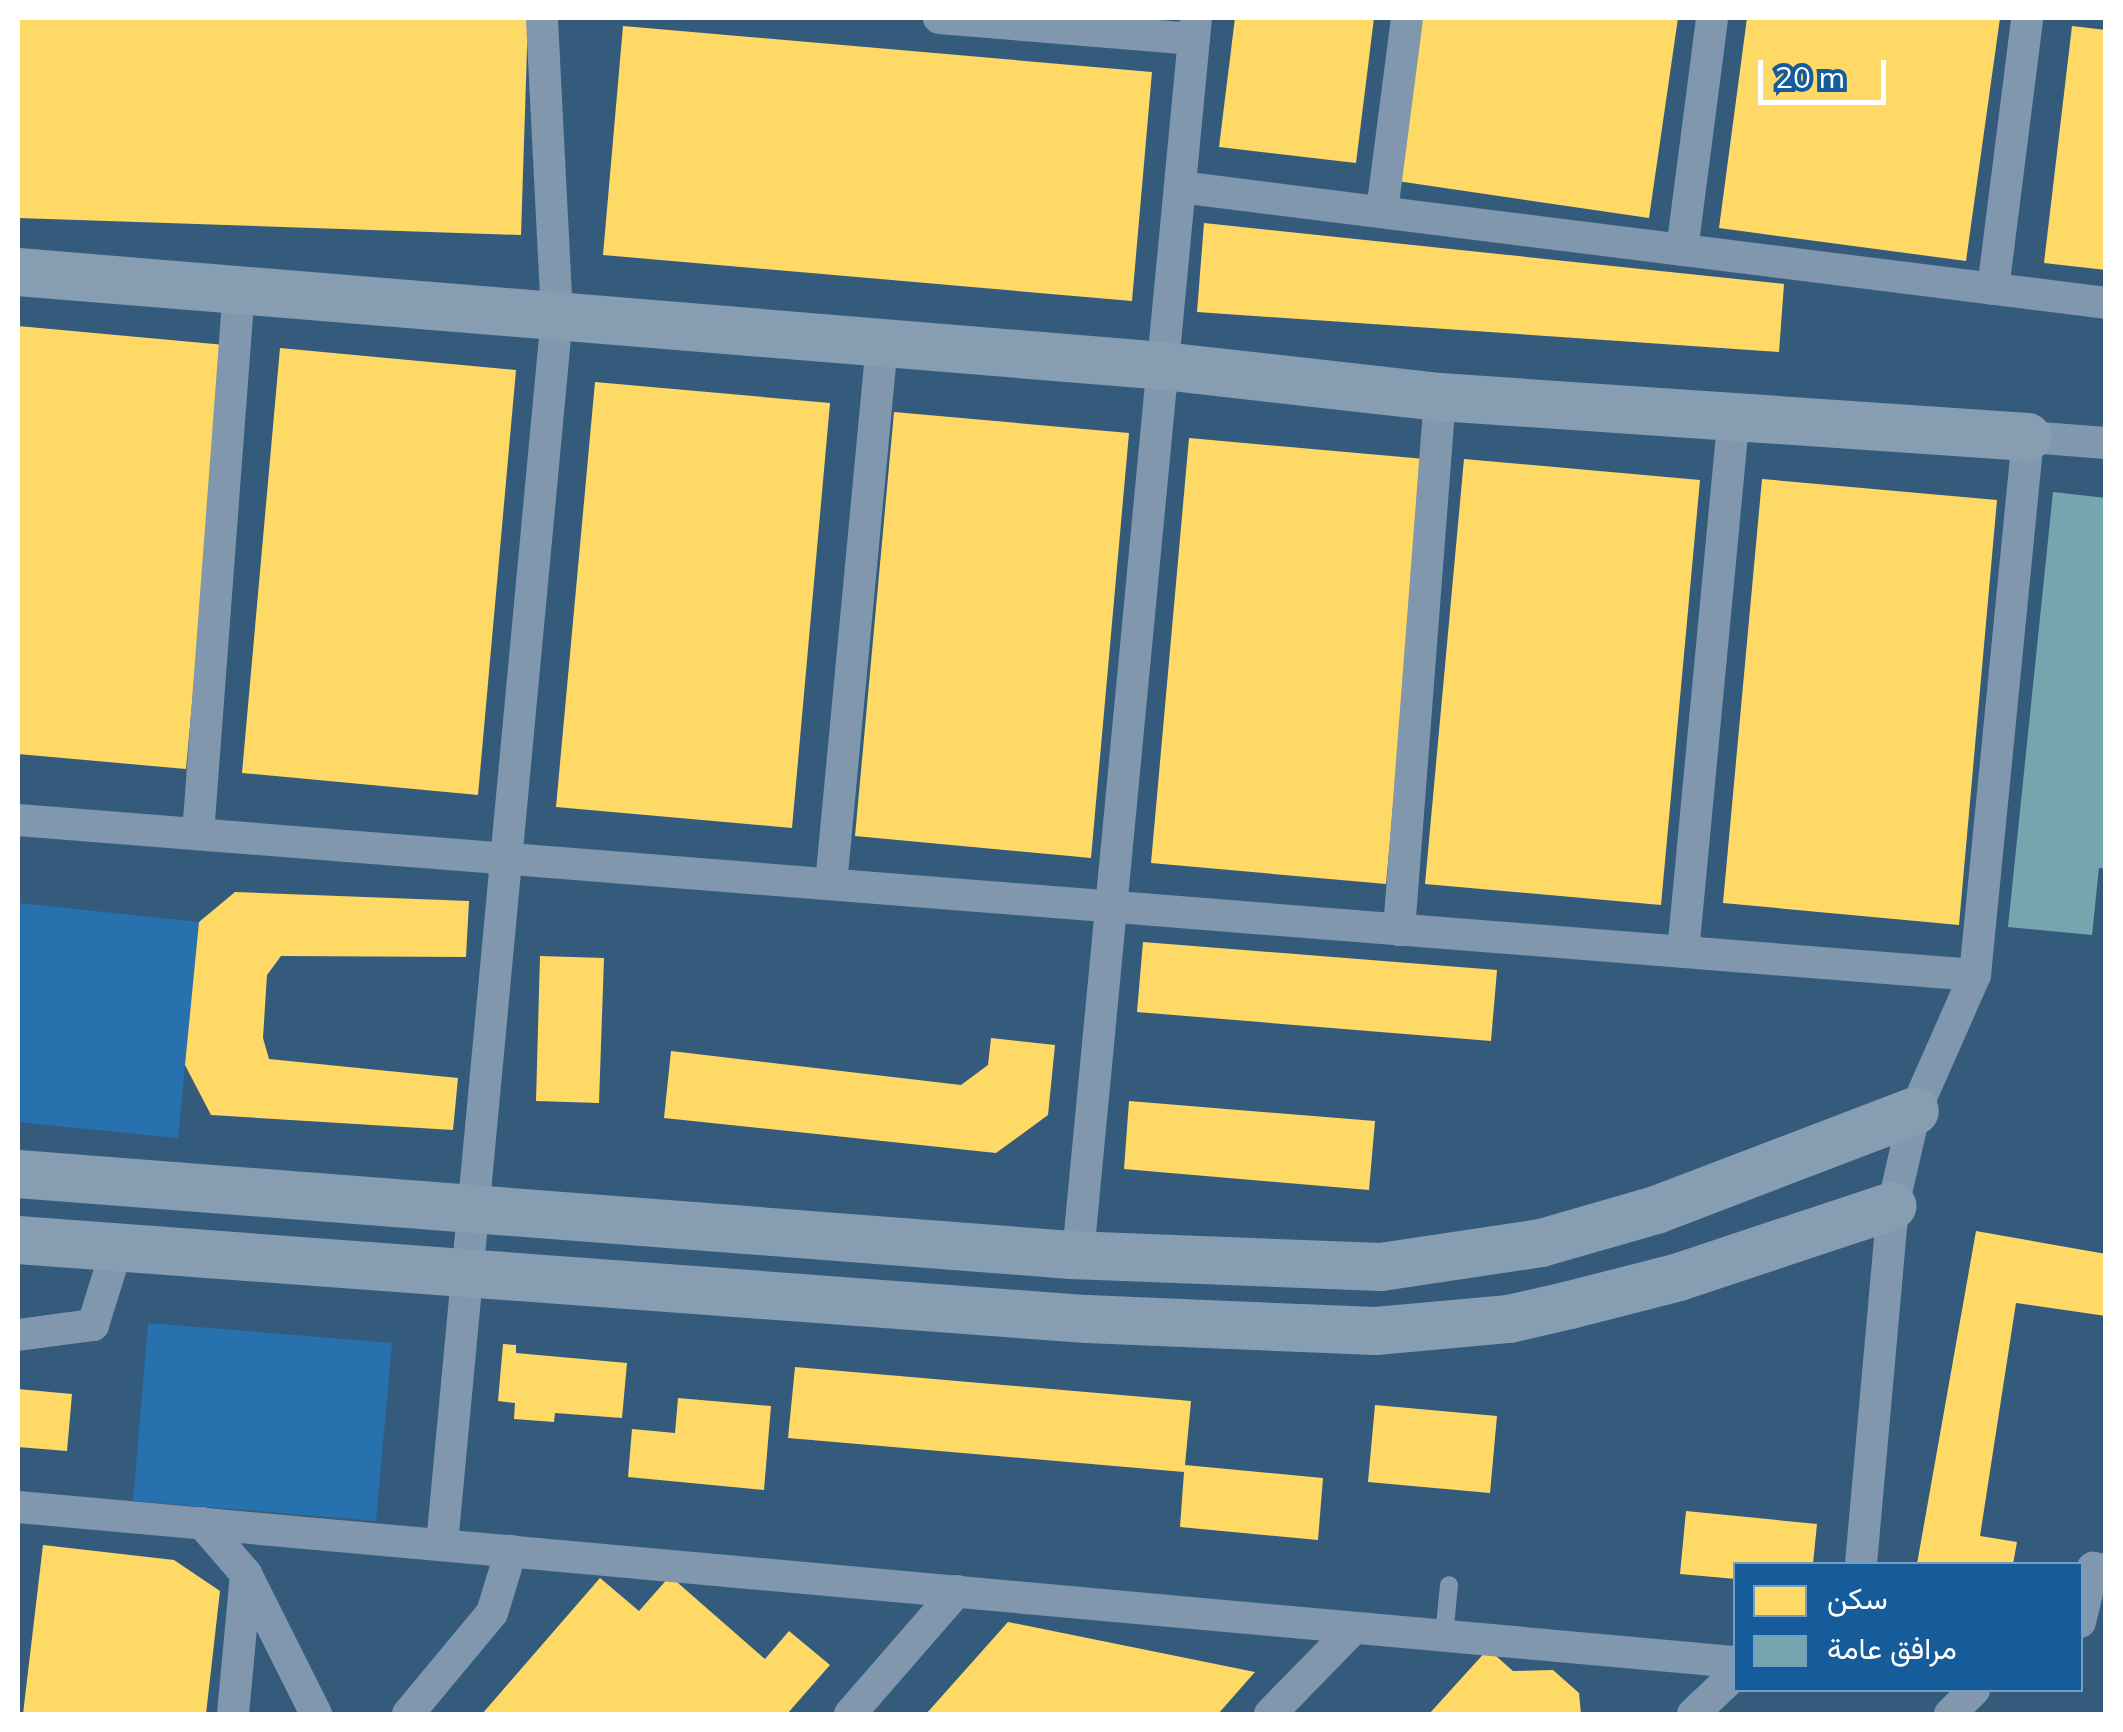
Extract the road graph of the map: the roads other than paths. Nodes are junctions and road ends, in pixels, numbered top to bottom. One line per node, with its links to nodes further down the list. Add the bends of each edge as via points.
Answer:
1 (542, 18): 14 (street)
2 (939, 18): 6 (street)
3 (1407, 18): 8 (street)
4 (1712, 18): 9 (street)
5 (2027, 18): 11 (street)
6 (1195, 28): 7 (street)
7 (1180, 187): 8 (street); 16 (street)
8 (1382, 212): 9 (street)
9 (1682, 250): 11 (street)
10 (18, 272): 12 (street)
11 (1993, 289): 13 (street)
12 (240, 290): 14 (street); 22 (street)
13 (2106, 303)
14 (558, 316): 15 (street); 23 (street)
15 (882, 342): 16 (street); 24 (street)
16 (1163, 366): 17 (street); 25 (street)
17 (1440, 397): 18 (street); 26 (street)
18 (1734, 413): 19 (street); 27 (street)
19 (2028, 437): 20 (street); 28 (street)
20 (2106, 443)
21 (18, 820): 22 (street)
22 (198, 834): 23 (street)
23 (506, 859): 24 (street); 32 (street)
24 (831, 884): 25 (street)
25 (1111, 906): 26 (street); 35 (street)
26 (1399, 930): 27 (street)
27 (1683, 952): 28 (street)
28 (1975, 975): 29 (street)
29 (1915, 1110): 31 (street); 35 (street, via 1656,1210 1447,1260 1312,1267)
30 (18, 1174): 32 (street)
31 (1893, 1206): 36 (street, via 1679,1277 1570,1305 1509,1319 1376,1331 1087,1319); 42 (street)
32 (473, 1212): 35 (street); 36 (street)
33 (18, 1240): 34 (street)
34 (117, 1248): 36 (street); 37 (street, via 93,1324)
35 (1078, 1254)
36 (467, 1277): 40 (street)
37 (18, 1335)
38 (18, 1507): 39 (street)
39 (202, 1523): 40 (street); 44 (street)
40 (442, 1544): 41 (street)
41 (511, 1551): 46 (street); 55 (street, via 492,1614)
42 (1860, 1562)
43 (2106, 1570): 47 (street, via 2093,1568)
44 (246, 1574): 53 (street); 54 (street)
45 (1450, 1585): 49 (lane)
46 (957, 1591): 48 (street); 56 (street)
47 (2083, 1610)
48 (1354, 1628): 49 (street); 57 (street)
49 (1444, 1636): 50 (street)
50 (1733, 1662)
51 (1733, 1676): 58 (street)
52 (1972, 1692): 59 (street)
53 (233, 1714)
54 (316, 1714)
55 (408, 1714)
56 (852, 1714)
57 (1270, 1714)
58 (1693, 1714)
59 (1950, 1714)

